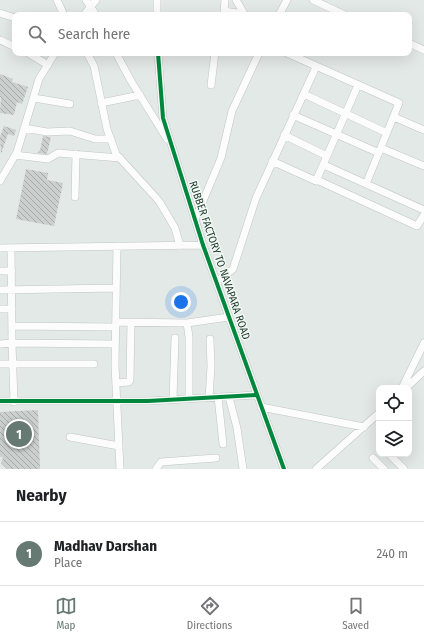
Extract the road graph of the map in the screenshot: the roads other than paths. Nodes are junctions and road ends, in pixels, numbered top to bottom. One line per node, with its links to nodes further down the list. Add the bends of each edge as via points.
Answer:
1 (57, 0): 8 (street)
2 (156, 0): 11 (street)
3 (225, 0): 12 (street, via 224,11)
4 (236, 0): 13 (street)
5 (287, 0): 14 (street)
6 (313, 0): 15 (street)
7 (91, 2): 9 (street); 10 (street)
8 (63, 12)
9 (86, 12)
10 (95, 12)
11 (157, 12)
12 (229, 12)
13 (242, 12)
14 (281, 12)
15 (339, 12)
16 (0, 13): 17 (street)
17 (12, 17)
18 (0, 40): 20 (street)
19 (412, 44): 21 (street)
20 (12, 46)
21 (424, 50)
22 (33, 56): 30 (street)
23 (53, 56): 30 (street)
24 (89, 56): 37 (street, via 94,66)
25 (118, 56): 35 (street)
26 (158, 56): 48 (street, RUBBER FACTORY TO NAVAPARA ROAD, via 163,118)
27 (215, 56): 32 (street)
28 (258, 56): 63 (street, via 232,111 221,158)
29 (293, 56): 31 (street)
30 (48, 65): 36 (street, via 39,79)
31 (316, 68): 33 (street); 34 (street)
32 (211, 85)
33 (358, 85): 39 (street); 41 (street, via 399,103)
34 (304, 94): 39 (street); 40 (street)
35 (140, 95): 37 (street); 48 (street)
36 (34, 98): 38 (street); 42 (street)
37 (101, 103): 47 (street)
38 (70, 104)
39 (346, 114): 44 (street); 45 (street)
40 (294, 115): 45 (street); 46 (street)
41 (394, 117): 43 (street); 44 (street)
42 (24, 128): 47 (street, via 47,132 70,131 94,139); 51 (street)
43 (424, 130)
44 (387, 133): 49 (street)
45 (337, 134): 49 (street); 52 (street)
46 (284, 135): 52 (street); 54 (street)
47 (111, 139): 53 (street)
48 (173, 149): 63 (street, RUBBER FACTORY TO NAVAPARA ROAD)
49 (380, 151): 56 (street); 59 (street)
50 (76, 154): 51 (street, via 56,153 48,159); 53 (street); 60 (street)
51 (15, 155): 58 (street)
52 (327, 156): 55 (street)
53 (120, 158): 66 (street, via 159,201 175,228)
54 (272, 161): 57 (street, via 316,182); 71 (street, via 256,198 233,269)
55 (324, 164): 57 (street); 59 (street)
56 (424, 166)
57 (317, 180): 62 (street, via 417,226)
58 (0, 181)
59 (366, 184): 61 (street)
60 (74, 197)
61 (424, 210)
62 (424, 215)
63 (195, 220): 64 (street, RUBBER FACTORY TO NAVAPARA ROAD)
64 (203, 245): 66 (street); 71 (street, RUBBER FACTORY TO NAVAPARA ROAD)
65 (117, 246): 66 (street); 68 (street); 72 (street)
66 (180, 246)
67 (0, 248): 68 (street)
68 (11, 248): 70 (street)
69 (0, 271): 70 (street)
70 (12, 271): 74 (street)
71 (216, 282): 77 (street, RUBBER FACTORY TO NAVAPARA ROAD)
72 (116, 288): 74 (street); 80 (street)
73 (0, 290): 74 (street)
74 (12, 290): 76 (street)
75 (0, 309): 76 (street)
76 (12, 309): 81 (street)
77 (229, 317): 79 (street); 96 (street, RUBBER FACTORY TO NAVAPARA ROAD)
78 (131, 322): 79 (street); 80 (street); 93 (street, via 130,380)
79 (187, 323): 99 (street)
80 (116, 324): 81 (street); 87 (street)
81 (12, 326): 86 (street)
82 (174, 338): 101 (street)
83 (210, 339): 100 (street)
84 (424, 343): 88 (street)
85 (0, 344): 86 (street)
86 (12, 344): 87 (street); 90 (street)
87 (115, 344): 93 (street)
88 (421, 356): 94 (street)
89 (0, 364): 90 (street)
90 (14, 364): 91 (street); 104 (street)
91 (94, 364)
92 (424, 371): 95 (street)
93 (116, 382): 103 (street)
94 (404, 385)
95 (409, 385)
96 (257, 395): 97 (street); 105 (street, RUBBER FACTORY TO NAVAPARA ROAD)
97 (229, 396): 98 (street); 116 (street, via 239,437)
98 (218, 397): 100 (street); 109 (street)
99 (189, 398): 100 (street); 101 (street)
100 (209, 398)
101 (172, 399): 103 (street)
102 (0, 401): 104 (street)
103 (116, 401): 104 (street); 110 (street)
104 (14, 402)
105 (261, 407): 107 (street); 117 (street, RUBBER FACTORY TO NAVAPARA ROAD)
106 (376, 416): 107 (street)
107 (364, 427): 118 (street)
108 (70, 437): 110 (street)
109 (223, 444)
110 (119, 446): 114 (street)
111 (392, 457): 120 (street)
112 (216, 458): 115 (street, via 161,462)
113 (373, 458): 119 (street)
114 (120, 469)
115 (156, 469)
116 (243, 469)
117 (284, 469)
118 (316, 469)
119 (384, 469)
120 (404, 469)

